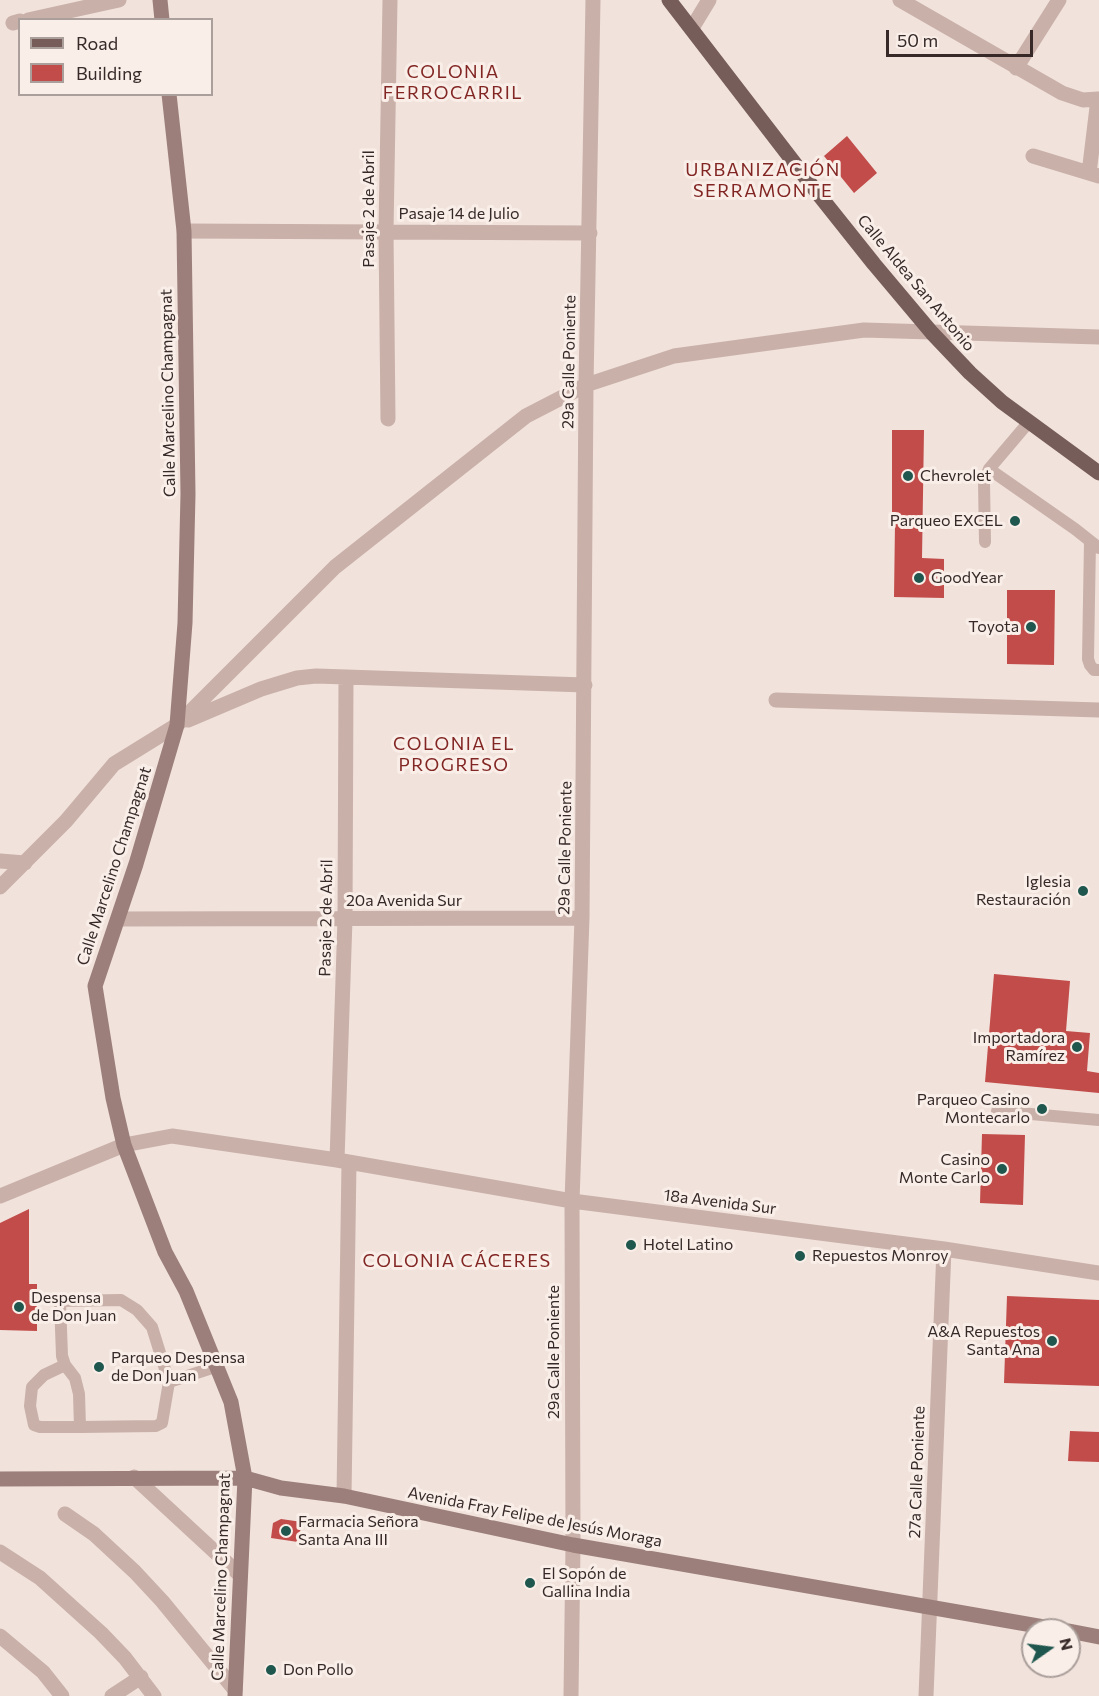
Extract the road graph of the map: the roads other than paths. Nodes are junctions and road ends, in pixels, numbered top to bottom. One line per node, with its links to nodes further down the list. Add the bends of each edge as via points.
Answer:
1 (119, 0): 11 (street)
2 (160, 0): 12 (street)
3 (390, 0): 20 (street, Pasaje 2 de Abril)
4 (593, 0): 21 (street, 29a Calle Poniente)
5 (669, 0): 13 (main road, Calle Aldea San Antonio)
6 (709, 0): 13 (street)
7 (900, 0): 10 (street)
8 (932, 0): 10 (street)
9 (1059, 0): 14 (street)
10 (922, 13): 14 (street)
11 (34, 18)
12 (162, 18)
13 (692, 28): 22 (main road, Calle Aldea San Antonio, via 819,195)
14 (1016, 68): 16 (street, via 1062,93 1083,100)
15 (169, 96): 19 (street, Calle Marcelino Champagnat)
16 (1099, 99): 18 (street)
17 (1033, 156): 18 (street)
18 (1094, 175)
19 (184, 231): 20 (street, Pasaje 14 de Julio); 36 (street, Calle Marcelino Champagnat, via 188,505)
20 (386, 232): 21 (street, Pasaje 14 de Julio); 25 (street, Pasaje 2 de Abril)
21 (590, 233): 24 (street, 29a Calle Poniente)
22 (932, 333): 23 (street); 24 (street, via 864,330 674,356); 26 (main road, Calle Aldea San Antonio, via 970,373)
23 (1099, 337)
24 (586, 386): 33 (street, 29a Calle Poniente); 36 (street, via 526,416 334,567)
25 (388, 419)
26 (1028, 423): 27 (lane); 28 (main road, Calle Aldea San Antonio)
27 (989, 469): 29 (lane, via 984,482); 30 (lane)
28 (1099, 473)
29 (985, 542)
30 (1094, 544): 31 (lane, via 1088,658 1094,670)
31 (1099, 670)
32 (346, 677): 33 (street); 36 (street, via 297,678 242,696); 42 (street, Pasaje 2 de Abril)
33 (585, 685): 40 (street, 29a Calle Poniente)
34 (776, 700): 35 (street)
35 (1099, 710)
36 (177, 725): 38 (street, via 114,764); 41 (street, Calle Marcelino Champagnat)
37 (0, 861): 38 (street)
38 (24, 863): 39 (street)
39 (0, 886)
40 (582, 918): 42 (street, 20a Avenida Sur); 48 (street, 29a Calle Poniente)
41 (118, 919): 42 (street, 20a Avenida Sur); 45 (street, Calle Marcelino Champagnat, via 95,986)
42 (345, 919): 46 (street, Pasaje 2 de Abril)
43 (997, 1111): 44 (lane)
44 (1099, 1120)
45 (124, 1145): 46 (street, 18a Avenida Sur, via 172,1136); 47 (street, 18a Avenida Sur); 52 (street, Calle Marcelino Champagnat, via 165,1252)
46 (343, 1161): 48 (street, 18a Avenida Sur); 58 (street, Pasaje 2 de Abril)
47 (0, 1196)
48 (572, 1201): 49 (street, 18a Avenida Sur); 60 (street, 29a Calle Poniente)
49 (944, 1249): 50 (street, 18a Avenida Sur); 63 (street, 27a Calle Poniente)
50 (1099, 1274)
51 (65, 1365): 53 (lane, via 60,1301 121,1300 137,1310 152,1328); 54 (lane, via 75,1378 79,1394); 54 (lane, via 44,1375 32,1387 31,1418 40,1427)
52 (218, 1366): 53 (lane); 56 (street, Calle Marcelino Champagnat, via 231,1402)
53 (169, 1382): 54 (lane, via 162,1423)
54 (80, 1427)
55 (134, 1477): 56 (street, Avenida Fray Felipe de Jesús Moraga); 57 (street, Avenida Fray Felipe de Jesús Moraga); 62 (street)
56 (245, 1478): 58 (street, Avenida Fray Felipe de Jesús Moraga, via 281,1488); 62 (street, Calle Marcelino Champagnat)
57 (0, 1479)
58 (344, 1497): 60 (street, Avenida Fray Felipe de Jesús Moraga)
59 (65, 1514): 69 (street, via 94,1534 135,1572)
60 (573, 1545): 63 (street, Avenida Fray Felipe de Jesús Moraga); 73 (street, 29a Calle Poniente)
61 (0, 1552): 68 (street, via 64,1599)
62 (240, 1575): 69 (street, Calle Marcelino Champagnat)
63 (930, 1607): 64 (street, Avenida Fray Felipe de Jesús Moraga); 74 (street, 27a Calle Poniente)
64 (1021, 1623)
65 (1081, 1633): 67 (street)
66 (0, 1636): 70 (street, via 43,1672)
67 (1099, 1637)
68 (141, 1677): 71 (street); 72 (street)
69 (235, 1693)
70 (62, 1696)
71 (112, 1696)
72 (154, 1696)
73 (571, 1696)
74 (926, 1696)

